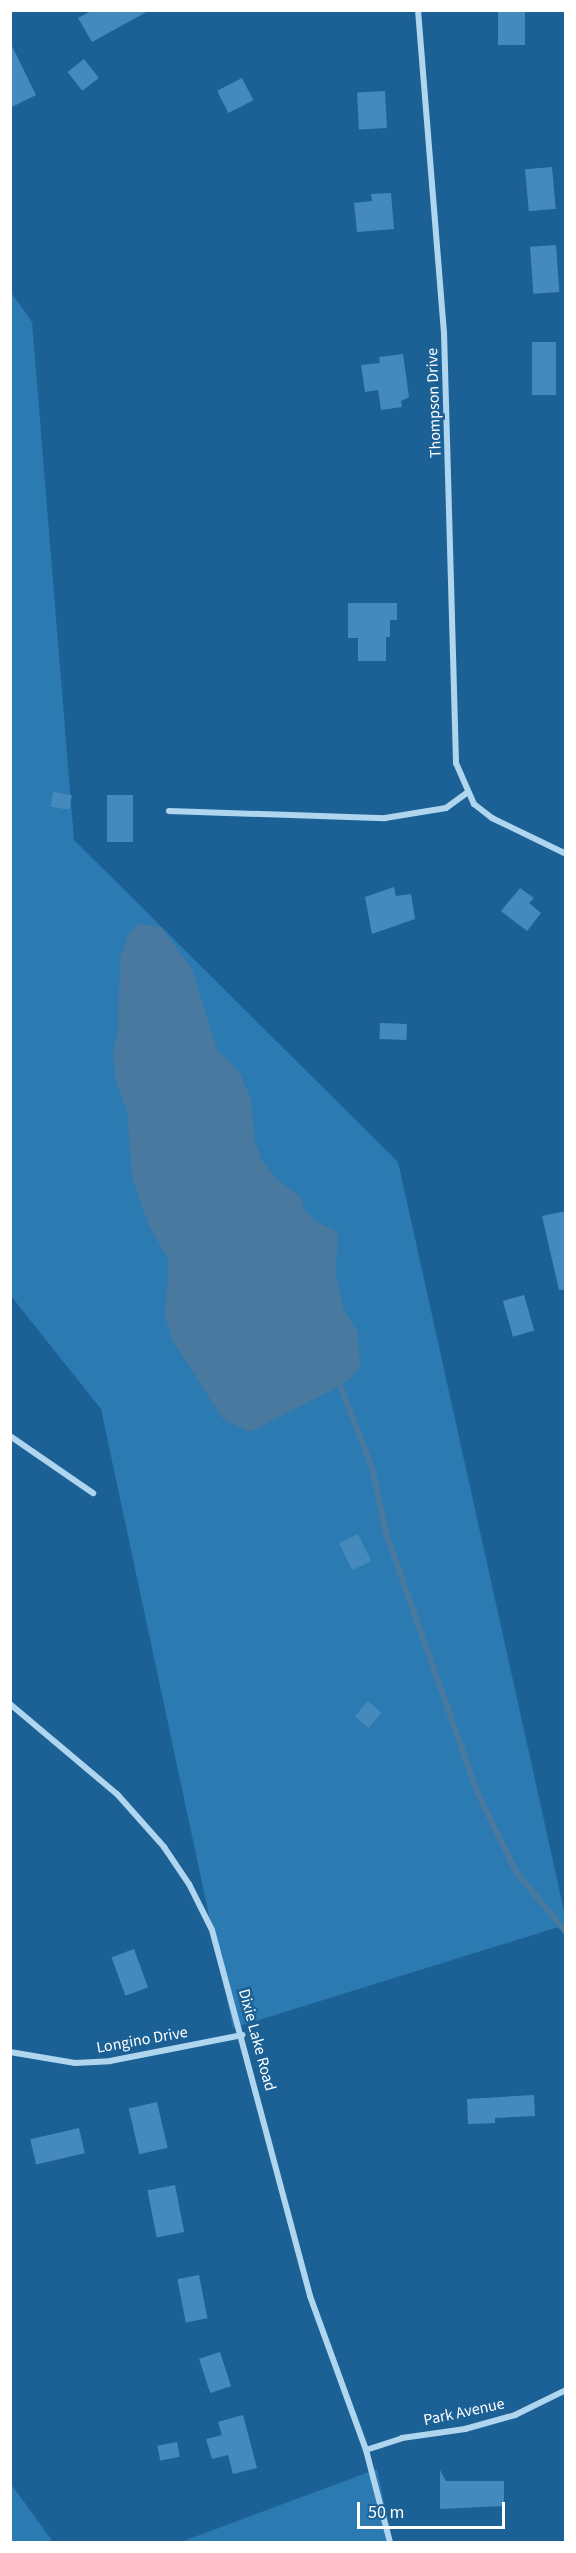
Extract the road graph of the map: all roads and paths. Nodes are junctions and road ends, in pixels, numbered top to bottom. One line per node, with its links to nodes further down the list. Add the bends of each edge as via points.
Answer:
1 (418, 10): 2 (street, Thompson Drive, via 444,332 456,763)
2 (467, 793): 3 (street, via 446,808 385,818); 4 (street, Thompson Drive, via 492,818)
3 (169, 811)
4 (566, 854)
5 (10, 1436): 6 (street)
6 (93, 1492)
7 (10, 1704): 8 (street, Dixie Lake Road, via 117,1794 164,1847 189,1884 212,1930)
8 (242, 2035): 9 (street, Longino Drive, via 110,2061 75,2063); 11 (street, Dixie Lake Road, via 310,2296)
9 (10, 2052)
10 (566, 2390): 11 (street, Park Avenue, via 515,2415 465,2429 402,2438)
11 (366, 2450): 12 (street, Dixie Lake Road)
12 (390, 2542)

